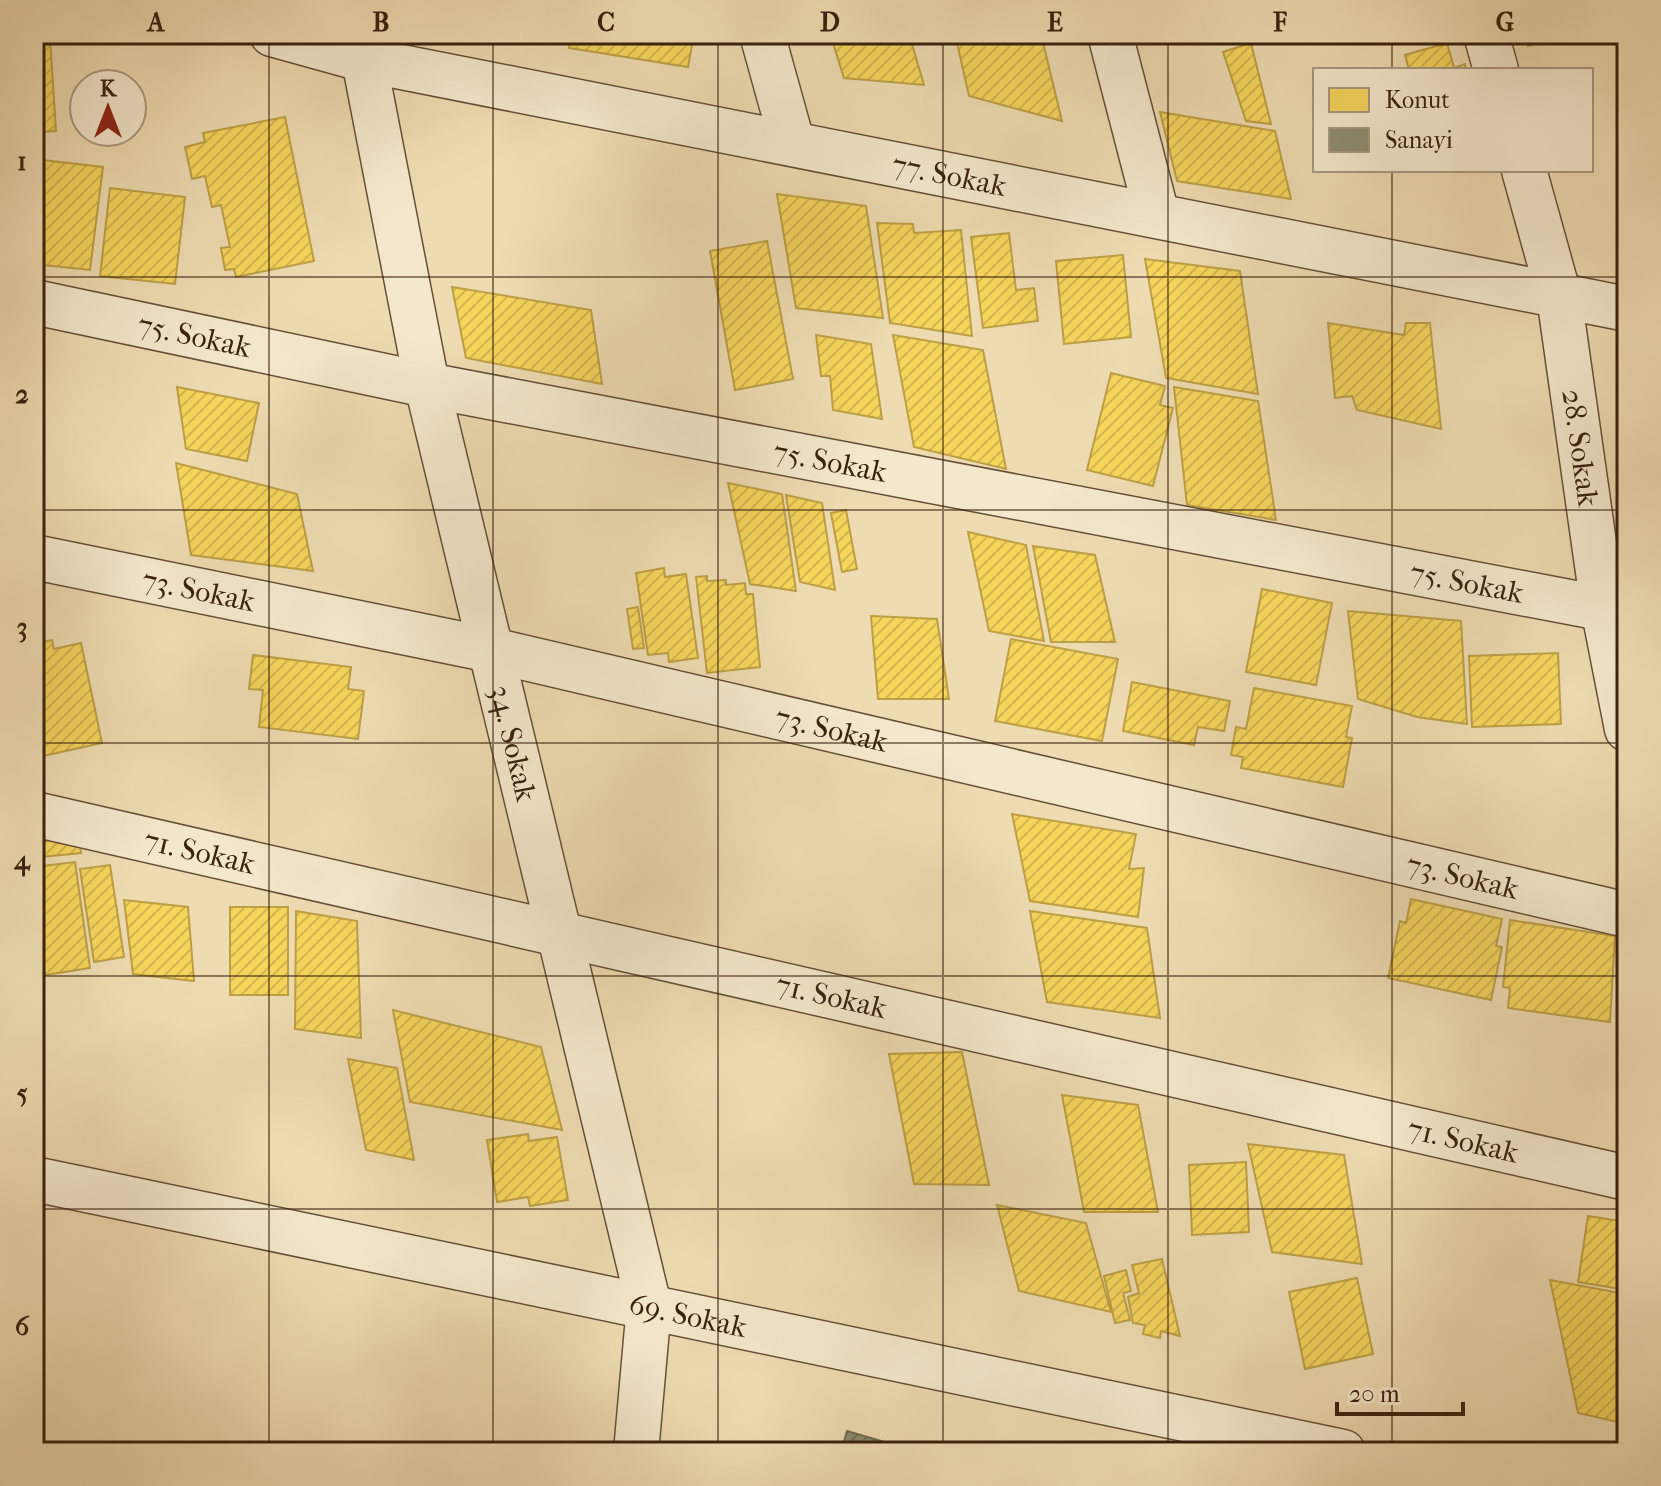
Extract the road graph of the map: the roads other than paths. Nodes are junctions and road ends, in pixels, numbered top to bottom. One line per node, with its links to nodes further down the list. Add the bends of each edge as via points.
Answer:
1 (272, 34): 5 (street, 77. Sokak)
2 (762, 34): 7 (street)
3 (1110, 34): 9 (street)
4 (1486, 34): 6 (street)
5 (363, 47): 7 (street, 77. Sokak); 13 (street, 34. Sokak)
6 (1495, 68)
7 (792, 142): 9 (street, 77. Sokak)
8 (1525, 172): 10 (street, 28. Sokak)
9 (1157, 215): 10 (street, 77. Sokak)
10 (1559, 296): 12 (street, 77. Sokak); 15 (street, 28. Sokak)
11 (34, 302): 13 (street, 75. Sokak)
12 (1627, 309)
13 (427, 385): 15 (street, 75. Sokak); 16 (street, 34. Sokak)
14 (34, 557): 16 (street, 73. Sokak)
15 (1615, 610): 17 (street, 28. Sokak)
16 (491, 650): 19 (street, 73. Sokak); 20 (street, 34. Sokak)
17 (1627, 729)
18 (34, 814): 20 (street, 71. Sokak)
19 (1627, 915)
20 (559, 932): 21 (street, 71. Sokak); 23 (street, 34. Sokak)
21 (1627, 1178)
22 (34, 1179): 23 (street, 69. Sokak)
23 (649, 1306): 24 (street, 34. Sokak); 25 (street, 69. Sokak)
24 (636, 1452)
25 (1343, 1452)

